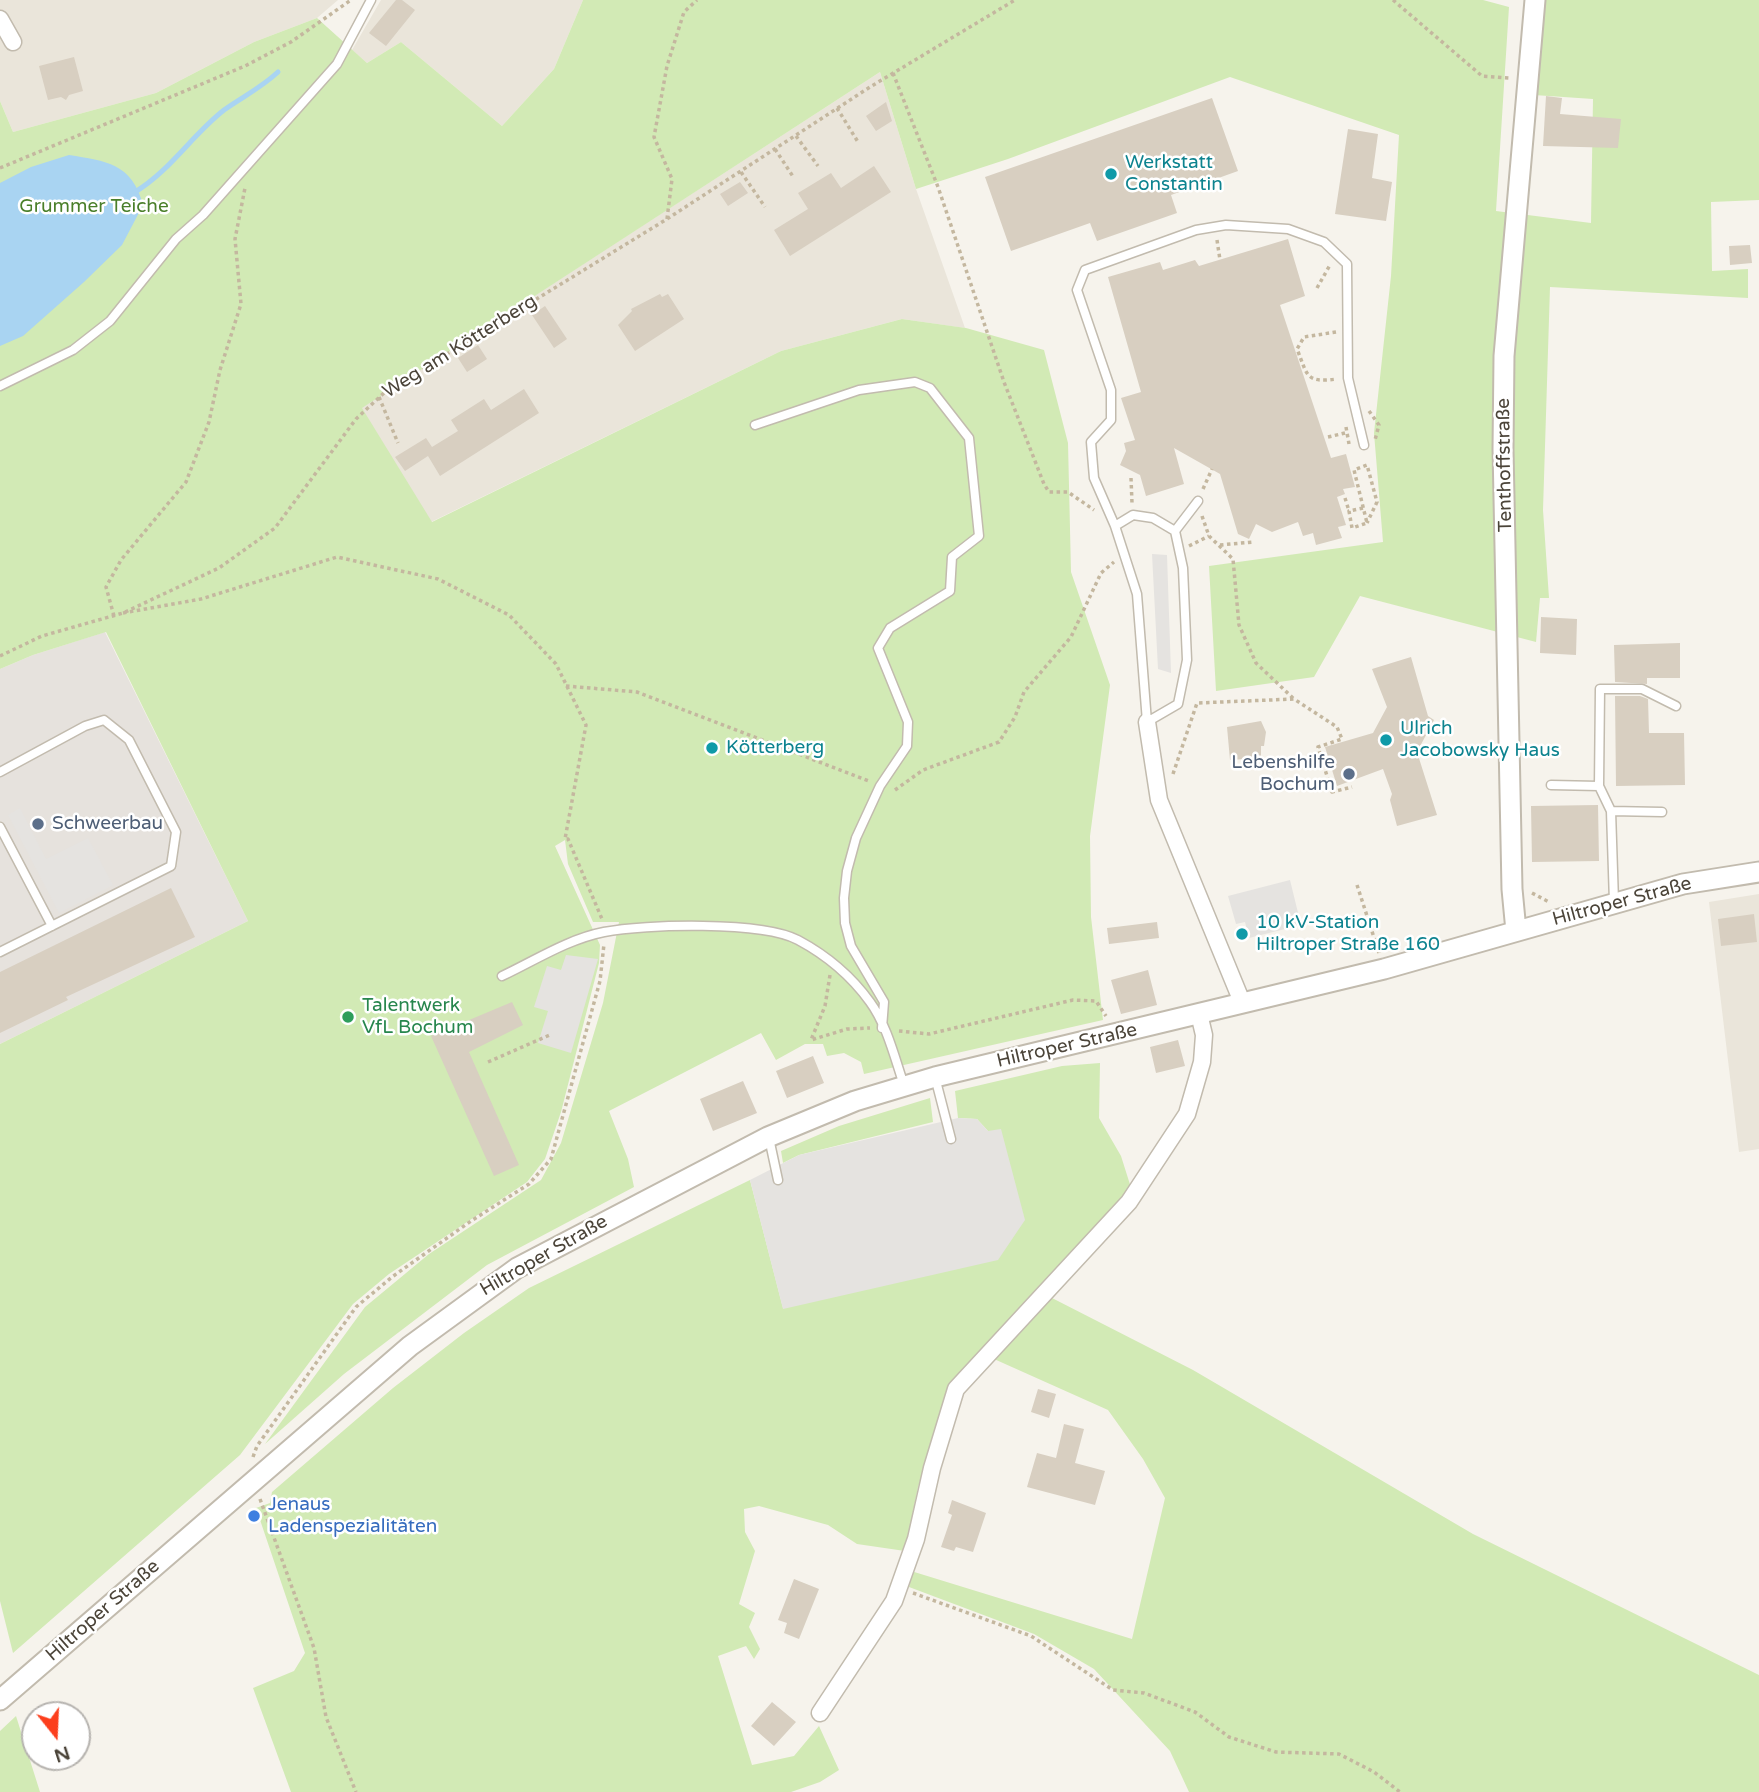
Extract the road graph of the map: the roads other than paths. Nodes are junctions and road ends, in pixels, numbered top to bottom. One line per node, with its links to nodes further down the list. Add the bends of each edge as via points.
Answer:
1 (371, 0): 5 (lane, via 337,64 203,215 176,239 110,321 73,350)
2 (1535, 0): 23 (street, Tenthoffstraße, via 1504,356)
3 (0, 19): 4 (street)
4 (13, 42)
5 (0, 386)
6 (755, 425): 28 (lane, via 859,390 915,382 930,388 969,438 979,536 952,557 950,591 890,628 878,648 908,722 907,746 869,807 846,871 845,923 851,946 884,1002)
7 (1364, 445): 9 (lane, via 1348,378 1347,264 1324,242 1288,229 1196,230 1085,270 1077,290 1111,390 1111,420 1091,442 1090,458)
8 (1198, 501): 10 (lane)
9 (1115, 526): 10 (lane, via 1133,515 1153,518); 12 (lane, via 1137,594)
10 (1175, 531): 12 (lane, via 1187,660 1178,704)
11 (1675, 706): 15 (lane, via 1642,689 1600,689)
12 (1147, 722): 26 (street, via 1159,800)
13 (0, 772): 22 (lane, via 104,720 129,740 176,832 171,866)
14 (1551, 785): 15 (lane)
15 (1599, 786): 16 (lane)
16 (1611, 811): 17 (lane); 21 (lane)
17 (1662, 812)
18 (0, 827): 22 (lane)
19 (1759, 872): 20 (lane); 21 (street, Hiltroper Straße, via 1683,884)
20 (1759, 878)
21 (1614, 902): 23 (street, Hiltroper Straße)
22 (52, 926): 24 (lane)
23 (1516, 931): 26 (street, Hiltroper Straße, via 1384,969)
24 (0, 952)
25 (502, 976): 28 (lane, via 604,932 659,926 738,927 797,939 832,963 872,1004)
26 (1242, 1002): 27 (street, Hiltroper Straße)
27 (1199, 1014): 29 (street, Hiltroper Straße); 35 (street, via 1202,1062 1187,1114 1129,1202 956,1389 894,1601)
28 (882, 1028): 30 (lane)
29 (935, 1077): 30 (street, Hiltroper Straße); 32 (lane)
30 (904, 1085): 31 (street, Hiltroper Straße)
31 (768, 1137): 33 (lane); 34 (street, Hiltroper Straße, via 517,1268 410,1346)
32 (951, 1139)
33 (778, 1180)
34 (0, 1700)
35 (820, 1713)

